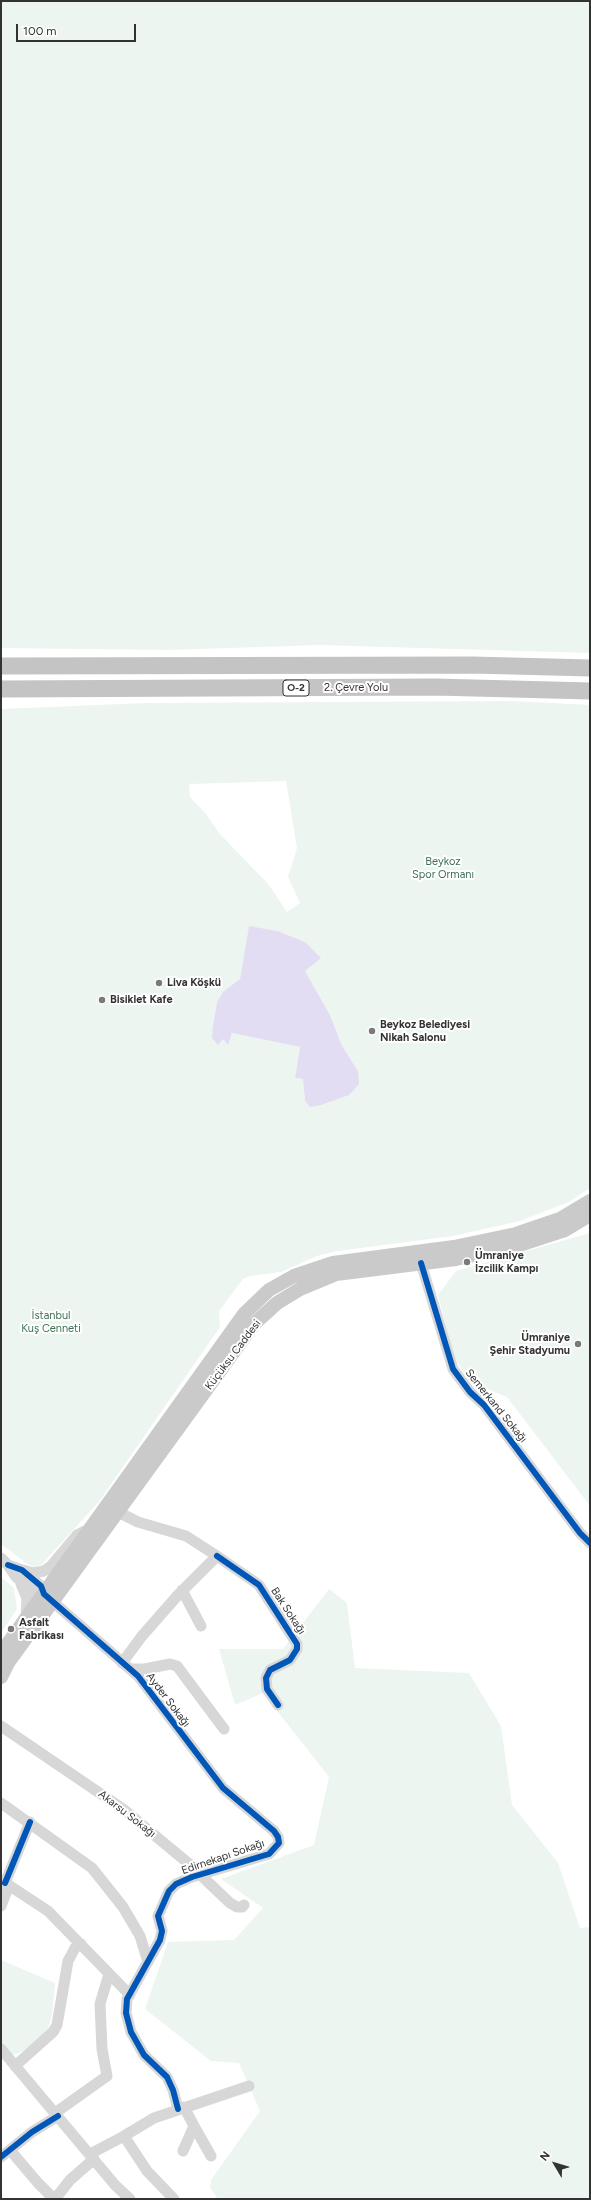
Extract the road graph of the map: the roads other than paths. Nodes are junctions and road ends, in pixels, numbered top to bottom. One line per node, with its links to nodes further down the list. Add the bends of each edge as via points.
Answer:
1 (1, 666): 2 (highway, 2. Çevre Yolu / O-2, via 472,665)
2 (590, 668)
3 (1, 689): 4 (highway, 2. Çevre Yolu / O-2)
4 (590, 690)
5 (589, 1206): 6 (main road, Küçüksu Caddesi, via 516,1234)
6 (420, 1257): 7 (main road, Küçüksu Caddesi, via 352,1266 332,1263 294,1276 269,1290 244,1314); 10 (street, Semerkand Sokağı, via 453,1370 496,1419 580,1533)
7 (142, 1468): 8 (main road, Küçüksu Caddesi); 9 (main road, Küçüksu Caddesi)
8 (118, 1512): 11 (street, via 138,1522 186,1536); 15 (main road, Küçüksu Caddesi)
9 (94, 1525): 13 (street, via 77,1535 44,1571); 15 (main road, Küçüksu Caddesi)
10 (590, 1542)
11 (217, 1556): 14 (street); 21 (street, Bak Sokağı, via 259,1585 297,1644 297,1649 290,1660 270,1670 266,1678 267,1689)
12 (5, 1562): 13 (street)
13 (19, 1573): 15 (street, Ayder Sokağı, via 35,1594); 16 (street, via 26,1591)
14 (182, 1590): 17 (street); 19 (street, via 142,1636)
15 (48, 1598): 16 (main road, Küçüksu Caddesi); 19 (street, Ayder Sokağı); 20 (main road, via 17,1641 17,1652)
16 (26, 1619): 18 (main road, Küçüksu Caddesi)
17 (201, 1626)
18 (1, 1653)
19 (126, 1666): 23 (street, via 145,1669 170,1664 177,1666); 25 (street, Ayder Sokağı, via 160,1703 223,1788)
20 (1, 1677)
21 (278, 1705)
22 (1, 1726): 27 (street, Akarsu Sokağı, via 123,1809)
23 (224, 1729)
24 (1, 1803): 26 (street)
25 (259, 1818): 27 (street, Edirnekapı Sokağı, via 278,1837 279,1843 269,1854)
26 (30, 1822): 28 (street); 32 (street, via 92,1868 110,1888 140,1936)
27 (199, 1875): 29 (street, Akarsu Sokağı, via 230,1903 242,1908); 32 (street, Edirnekapı Sokağı, via 176,1884 169,1891 158,1916 162,1931 160,1940)
28 (5, 1883): 30 (street); 31 (street, via 48,1911)
29 (244, 1905)
30 (1, 1906)
31 (81, 1944): 33 (street); 36 (street, via 75,1948 68,1961 53,2032)
32 (148, 1962): 34 (street, Edirnekapı Sokağı)
33 (109, 1974): 34 (street); 39 (street, via 100,2004 102,2049 107,2076)
34 (130, 1995): 38 (street, Edirnekapı Sokağı, via 126,2013 131,2032 144,2055 167,2076)
35 (1, 2050): 36 (street)
36 (15, 2066): 39 (street)
37 (249, 2086): 38 (street)
38 (181, 2108): 40 (street, Edirnekapı Sokağı); 41 (street, via 154,2118)
39 (56, 2114): 43 (street); 44 (street)
40 (194, 2126): 42 (street); 45 (street, Edirnekapı Sokağı)
41 (124, 2136): 44 (street); 48 (street, via 147,2171)
42 (183, 2151)
43 (6, 2153): 46 (street)
44 (92, 2156): 46 (street); 47 (street)
45 (211, 2156)
46 (55, 2199)
47 (130, 2199)
48 (174, 2199)

